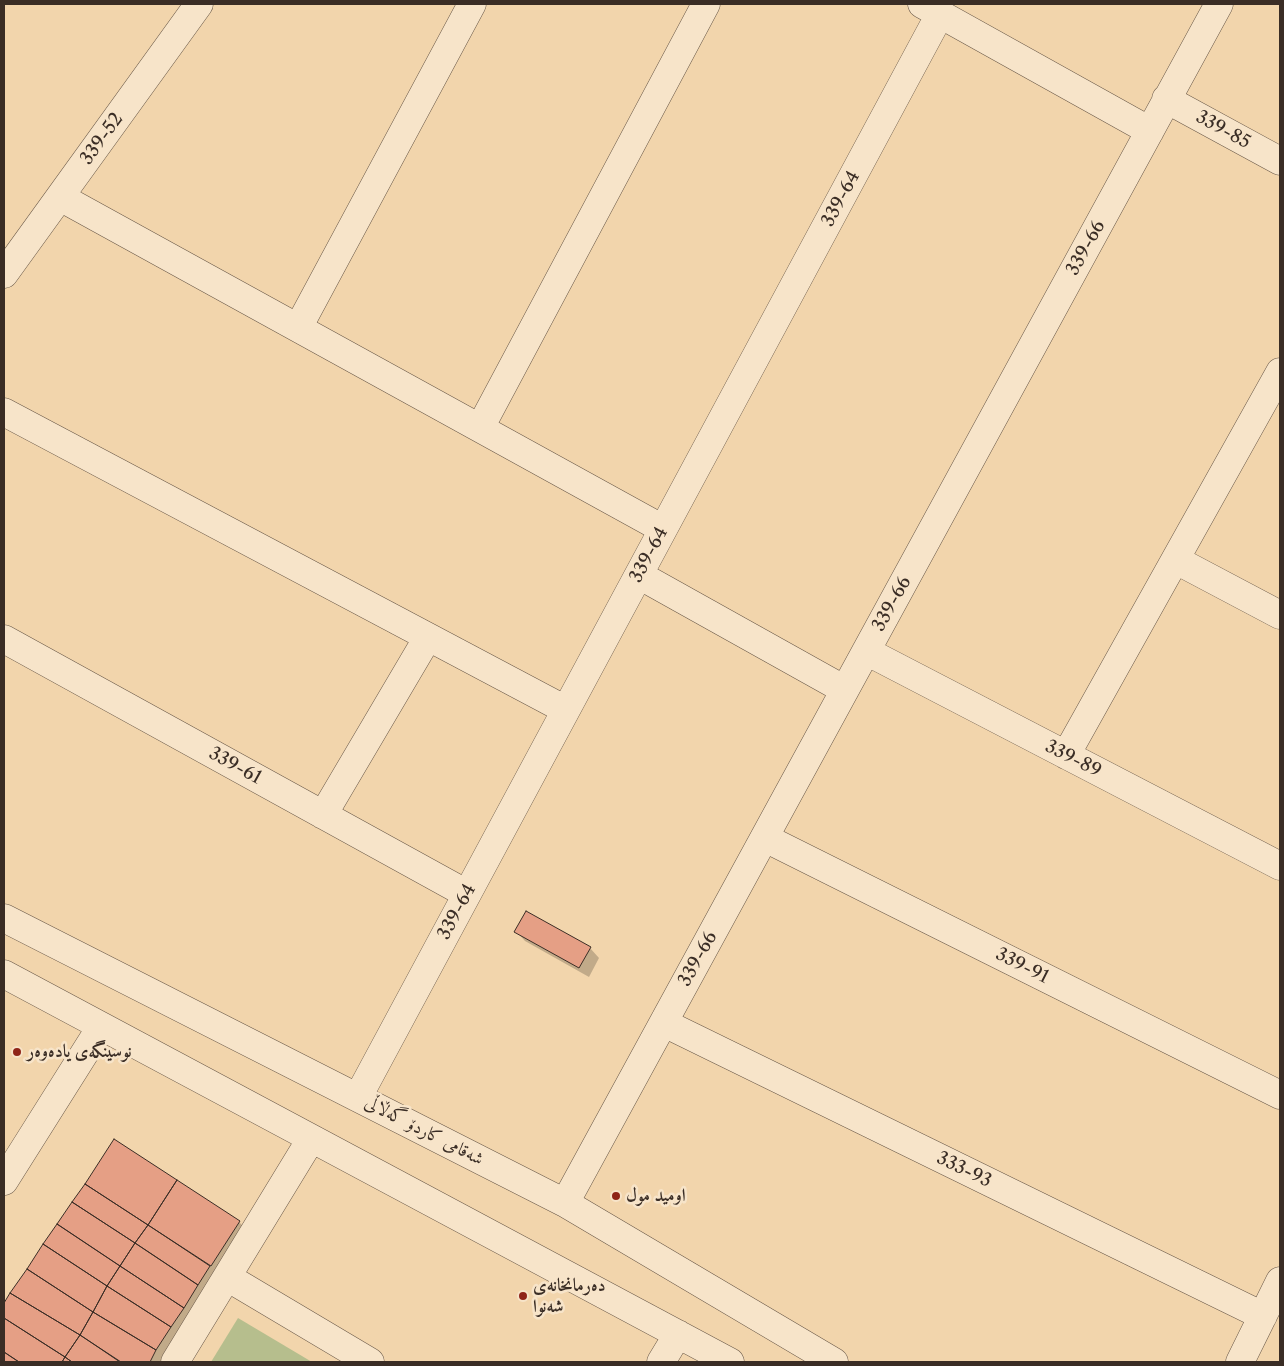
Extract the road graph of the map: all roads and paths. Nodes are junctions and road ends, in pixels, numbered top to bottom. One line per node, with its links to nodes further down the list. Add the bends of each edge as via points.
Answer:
1 (472, 4): 11 (street)
2 (706, 4): 14 (street)
3 (1219, 4): 6 (street, 339-66)
4 (188, 8): 9 (street, 339-52)
5 (931, 9): 7 (street); 15 (street, 339-64)
6 (1166, 99): 7 (street, 339-66); 8 (street, 339-85)
7 (1150, 131): 21 (street, 339-66)
8 (1280, 161)
9 (60, 197): 10 (street, 339-52); 11 (street)
10 (4, 274)
11 (298, 328): 14 (street)
12 (1280, 372): 16 (street)
13 (4, 412): 19 (street)
14 (480, 428): 15 (street)
15 (663, 530): 17 (street, 339-64)
16 (1176, 560): 18 (street); 24 (street)
17 (639, 575): 22 (street); 23 (street, 339-64)
18 (1280, 614)
19 (428, 637): 23 (street); 25 (street)
20 (4, 639): 25 (street, 339-61)
21 (866, 651): 22 (street, 339-66); 24 (street, 339-89)
22 (845, 690): 26 (street, 339-66)
23 (566, 710): 28 (street, 339-64)
24 (1066, 755): 27 (street, 339-89)
25 (323, 815): 28 (street, 339-61)
26 (765, 838): 31 (street, 339-66); 33 (street, 339-91)
27 (1280, 866)
28 (467, 894): 34 (street, 339-64)
29 (4, 918): 34 (street, شەقامی کاردۆ گەڵاڵی)
30 (4, 974): 32 (street)
31 (664, 1023): 37 (street, 339-66); 40 (street, 333-93)
32 (101, 1027): 35 (street); 36 (street)
33 (1280, 1095)
34 (358, 1096): 37 (street, شەقامی کاردۆ گەڵاڵی)
35 (311, 1139): 38 (street); 41 (street)
36 (4, 1181)
37 (565, 1204): 46 (street, شەقامی کاردۆ گەڵاڵی)
38 (227, 1277): 42 (street); 43 (street)
39 (1280, 1281): 40 (street)
40 (1263, 1316): 47 (street)
41 (678, 1334): 44 (street); 45 (street)
42 (175, 1362)
43 (370, 1362)
44 (661, 1362)
45 (730, 1362)
46 (834, 1362)
47 (1240, 1362)

